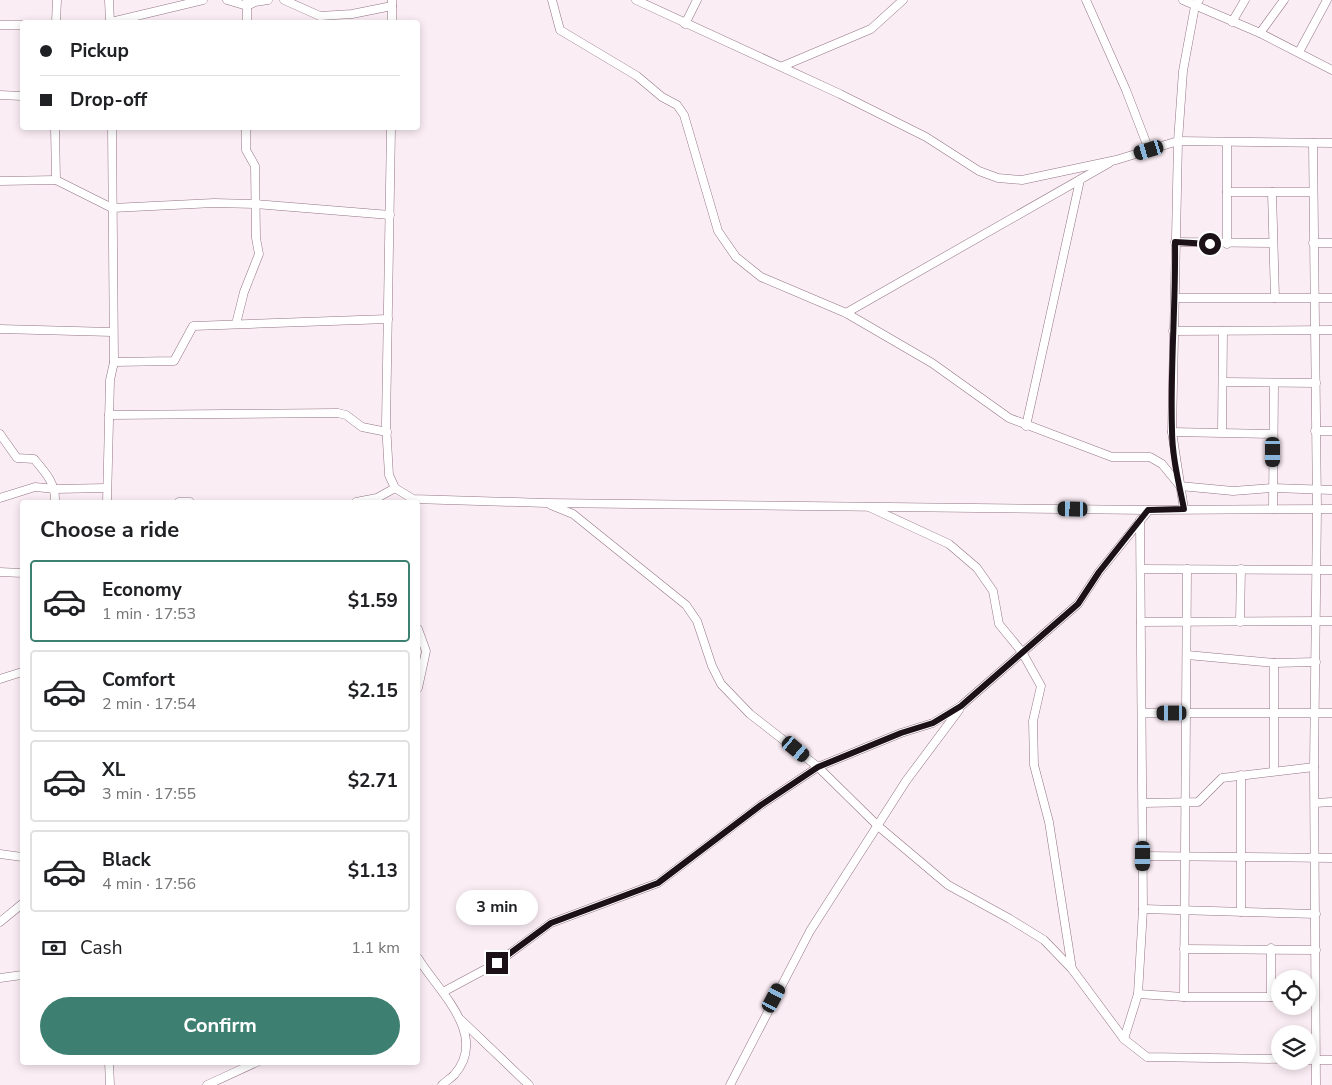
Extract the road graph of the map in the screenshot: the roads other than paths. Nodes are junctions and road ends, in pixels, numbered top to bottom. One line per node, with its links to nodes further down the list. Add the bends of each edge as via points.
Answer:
1 (57, 0): 19 (street)
2 (109, 0): 20 (street)
3 (203, 0): 21 (street)
4 (227, 0): 16 (street)
5 (268, 0): 16 (street)
6 (284, 0): 17 (street, via 320,16 352,14)
7 (552, 0): 62 (street, via 560,30 637,76 677,105 684,115 718,231 736,257 761,277)
8 (636, 0): 25 (street)
9 (697, 0): 25 (street)
10 (903, 0): 30 (street, via 871,29)
11 (1086, 0): 42 (street)
12 (1183, 0): 18 (street)
13 (1245, 0): 24 (street)
14 (1284, 0): 28 (street)
15 (1327, 0): 29 (street)
16 (247, 3): 22 (street)
17 (392, 3): 23 (street)
18 (1197, 3): 24 (street); 38 (street, via 1183,71)
19 (56, 20)
20 (110, 20)
21 (118, 20)
22 (247, 20)
23 (392, 20)
24 (1232, 22): 28 (street)
25 (685, 24): 30 (street)
26 (0, 25): 27 (street)
27 (20, 25)
28 (1260, 33): 29 (street)
29 (1299, 52): 31 (street)
30 (783, 66): 43 (street, via 926,137 980,171 998,178 1022,180)
31 (1332, 70)
32 (0, 95): 33 (street)
33 (20, 96)
34 (55, 130): 45 (street)
35 (112, 130): 51 (street)
36 (246, 130): 50 (street, via 246,150 255,166)
37 (390, 130): 52 (street)
38 (1178, 141): 39 (street); 42 (street); 53 (street)
39 (1227, 142): 40 (street); 47 (street)
40 (1313, 143): 41 (street); 49 (street)
41 (1332, 143)
42 (1149, 150): 43 (street)
43 (1116, 160): 46 (street)
44 (0, 180): 45 (street)
45 (56, 180): 51 (street)
46 (1080, 180): 62 (street); 76 (street)
47 (1227, 192): 48 (street); 57 (street)
48 (1272, 192): 49 (street); 54 (street)
49 (1313, 192): 55 (street)
50 (255, 204): 51 (street); 52 (street); 64 (street, via 259,254)
51 (112, 208): 70 (street)
52 (390, 214): 63 (street)
53 (1175, 242): 57 (street); 58 (street)
54 (1273, 243): 57 (street); 59 (street)
55 (1313, 243): 56 (street); 60 (street)
56 (1332, 243)
57 (1227, 244)
58 (1176, 298): 59 (street); 68 (street)
59 (1275, 298): 60 (street)
60 (1314, 298): 61 (street); 66 (street)
61 (1332, 298)
62 (846, 313): 76 (street, via 932,363 1009,418)
63 (388, 319): 64 (street); 79 (street)
64 (236, 324): 71 (street, via 192,326 174,361)
65 (0, 329): 70 (street)
66 (1315, 330): 67 (street); 69 (street); 74 (street)
67 (1332, 330)
68 (1173, 331): 69 (street); 80 (street)
69 (1223, 331): 72 (street)
70 (112, 332): 71 (street)
71 (114, 362): 75 (street)
72 (1224, 382): 73 (street); 81 (street)
73 (1274, 383): 74 (street); 83 (street)
74 (1316, 383): 77 (street)
75 (109, 415): 79 (street, via 338,414 346,415 362,428); 85 (street)
76 (1026, 426): 84 (street, via 1112,457 1150,457 1162,464)
77 (1316, 431): 78 (street); 89 (street)
78 (1332, 431)
79 (387, 432): 86 (street, via 390,476)
80 (1172, 432): 81 (street); 84 (street)
81 (1222, 432): 83 (street)
82 (0, 434): 88 (street, via 17,458 34,459)
83 (1273, 434): 87 (street)
84 (1180, 486): 87 (street, via 1233,491); 98 (street)
85 (106, 488): 88 (street); 94 (street)
86 (395, 488): 92 (street); 95 (street)
87 (1273, 488): 89 (street); 102 (street)
88 (56, 489): 91 (street, via 34,487); 93 (street)
89 (1316, 490): 90 (street); 99 (street)
90 (1332, 490)
91 (0, 498)
92 (402, 499): 96 (street)
93 (55, 500)
94 (107, 500)
95 (366, 500)
96 (546, 503): 97 (street); 130 (street, via 573,514 686,605 697,621 721,684 750,714)
97 (865, 505): 101 (street); 117 (street, via 949,544 977,568 993,591 999,624)
98 (1184, 509): 101 (street); 102 (street)
99 (1317, 509): 100 (street); 102 (street); 108 (street)
100 (1332, 509)
101 (1148, 510): 103 (street)
102 (1273, 510)
103 (1140, 520): 104 (street); 117 (street, via 1078,604)
104 (1140, 569): 105 (street); 114 (street)
105 (1187, 569): 106 (street); 111 (street)
106 (1241, 569): 108 (street); 115 (street)
107 (1332, 570): 108 (street)
108 (1317, 571): 112 (street)
109 (0, 572): 110 (street)
110 (20, 573)
111 (1187, 621): 114 (street); 115 (street); 118 (street)
112 (1316, 621): 113 (street); 115 (street); 120 (street)
113 (1332, 621)
114 (1141, 622): 125 (street)
115 (1240, 622)
116 (420, 634): 123 (street, via 426,651)
117 (1022, 652): 124 (street); 156 (street, via 1041,686 1033,722 1034,765 1049,822)
118 (1187, 655): 119 (street); 126 (street)
119 (1274, 662): 120 (street); 127 (street)
120 (1316, 662): 128 (street)
121 (20, 673): 122 (street)
122 (0, 679)
123 (420, 679)
124 (961, 706): 130 (street, via 933,723); 138 (street, via 906,781)
125 (1142, 713): 126 (street); 136 (street)
126 (1186, 713): 127 (street); 134 (street)
127 (1274, 713): 128 (street); 132 (street)
128 (1315, 713): 129 (street); 131 (street)
129 (1332, 713)
130 (818, 767): 138 (street); 161 (street, via 761,805 658,883 551,923 497,963)
131 (1314, 767): 132 (street); 137 (street)
132 (1274, 771): 133 (street)
133 (1241, 775): 134 (street, via 1222,778 1198,802); 141 (street)
134 (1186, 802): 136 (street); 143 (street)
135 (1332, 802): 137 (street)
136 (1143, 803): 140 (street)
137 (1315, 803): 145 (street)
138 (878, 826): 156 (street, via 948,885 1044,940); 177 (street, via 810,931)
139 (0, 854): 142 (street)
140 (1143, 856): 143 (street); 147 (street)
141 (1242, 856): 143 (street); 145 (street); 149 (street)
142 (20, 857)
143 (1186, 857): 148 (street)
144 (1332, 858): 145 (street)
145 (1314, 859): 150 (street)
146 (20, 906): 151 (street)
147 (1143, 909): 148 (street); 162 (street)
148 (1184, 909): 149 (street); 153 (street)
149 (1241, 912): 150 (street)
150 (1316, 914): 154 (street)
151 (0, 922)
152 (1271, 948): 153 (street); 154 (street); 157 (street)
153 (1184, 949): 163 (street)
154 (1316, 950): 158 (street)
155 (420, 961): 161 (street)
156 (1072, 969): 166 (street)
157 (1271, 970)
158 (1314, 970)
159 (20, 975): 160 (street)
160 (0, 978)
161 (443, 992): 165 (street)
162 (1138, 994): 163 (street); 166 (street)
163 (1184, 996): 164 (street)
164 (1271, 996)
165 (461, 1020): 175 (street, via 466,1050 455,1074); 176 (street)
166 (1124, 1039): 167 (street, via 1147,1056)
167 (1271, 1059)
168 (1316, 1060): 169 (street)
169 (1332, 1060)
170 (109, 1065): 173 (street)
171 (250, 1065): 174 (street)
172 (1313, 1070): 178 (street)
173 (110, 1085)
174 (206, 1085)
175 (442, 1085)
176 (529, 1085)
177 (730, 1085)
178 (1316, 1085)

